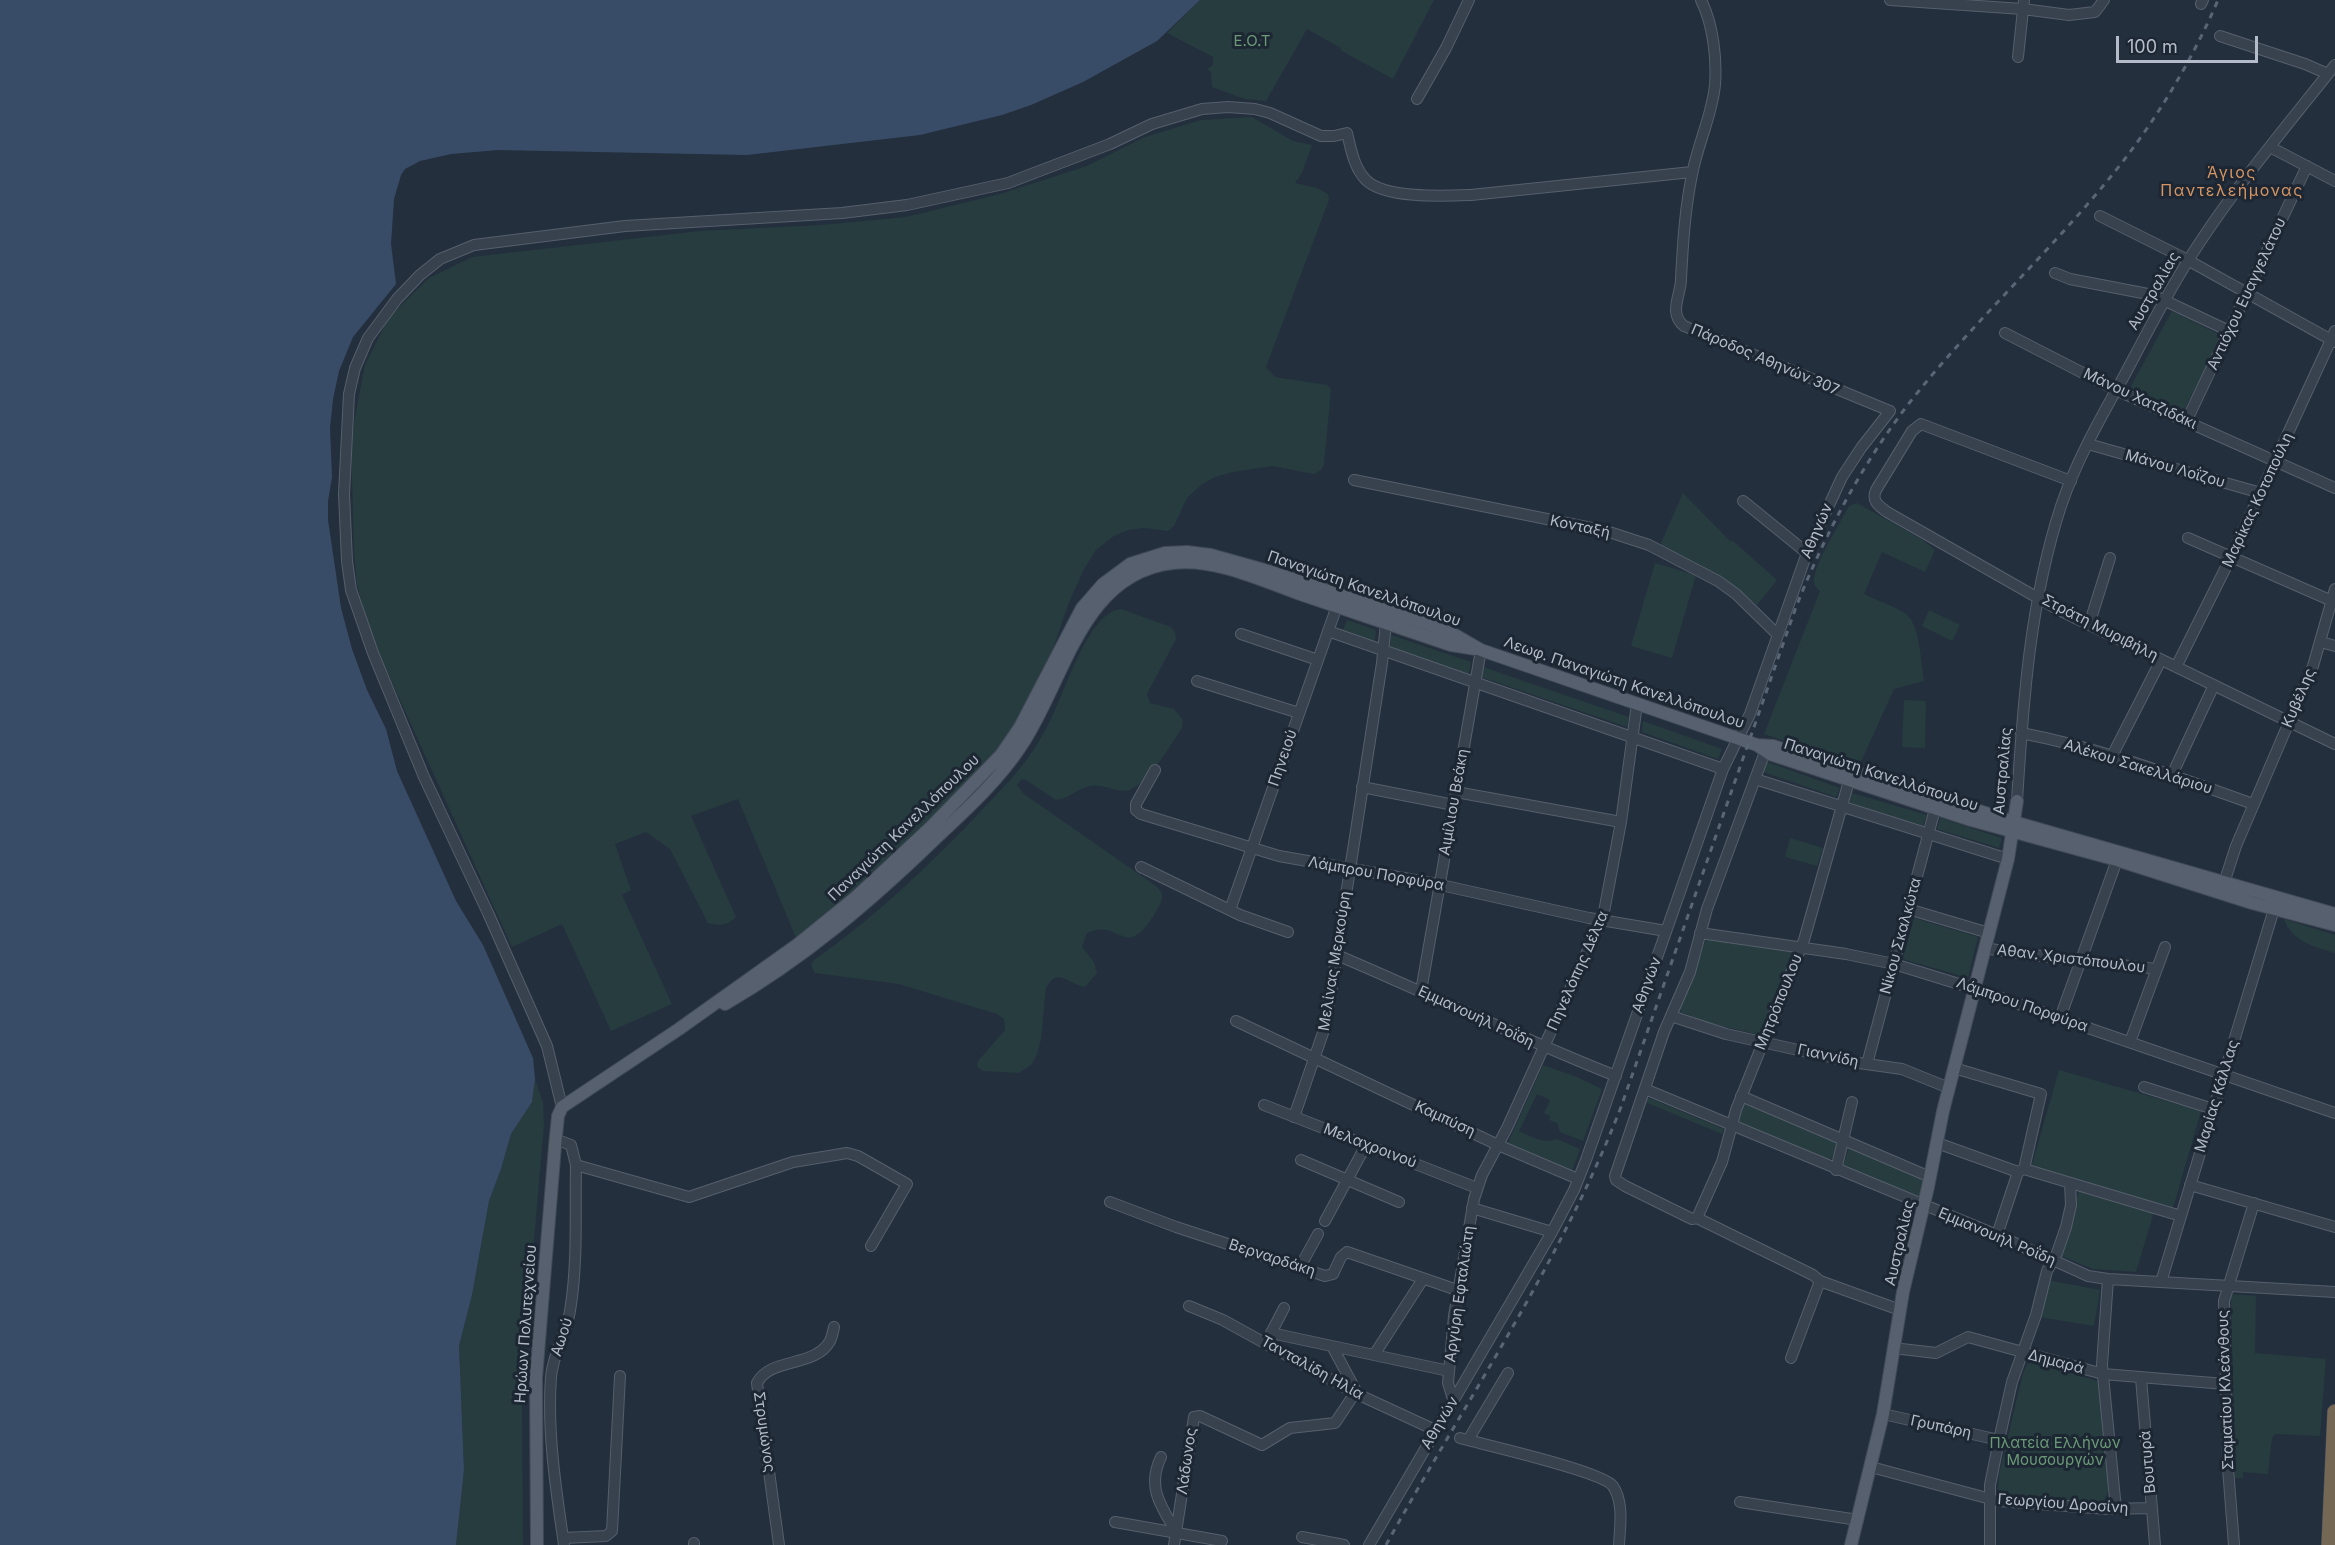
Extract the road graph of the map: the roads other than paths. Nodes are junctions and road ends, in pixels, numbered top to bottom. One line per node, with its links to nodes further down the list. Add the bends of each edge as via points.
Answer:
1 (1469, 0): 9 (street)
2 (1701, 0): 12 (street, Πάροδος Αθηνών 307, via 1710,22 1715,83)
3 (1890, 0): 5 (street)
4 (2104, 0): 5 (street, via 2094,12 2085,15)
5 (2023, 4): 7 (street)
6 (2220, 36): 8 (street)
7 (2018, 57)
8 (2332, 69): 10 (street, Αυστραλίας)
9 (1418, 99)
10 (2270, 147): 11 (street); 15 (street, Αυστραλίας)
11 (2307, 166): 13 (street); 17 (street, Αντιόχου Ευαγγελάτου)
12 (1692, 172): 23 (street, Πάροδος Αθηνών 307, via 1675,312 1680,322); 123 (street, via 1453,196 1393,192 1374,186 1363,176 1347,133 1321,136 1263,111 1209,108 1162,120 1008,183 907,206 625,226 484,243 434,263 385,314 361,352 351,381 344,494 351,590 424,777 549,1051)
13 (2335, 181)
14 (2100, 216): 15 (street)
15 (2188, 260): 17 (street); 18 (street, Αυστραλίας)
16 (2055, 273): 18 (street)
17 (2247, 294): 19 (street, Αντιόχου Ευαγγελάτου); 21 (street)
18 (2166, 299): 19 (street); 22 (street, Αυστραλίας)
19 (2229, 331): 24 (street, Αντιόχου Ευαγγελάτου)
20 (2005, 333): 22 (street, Μάνου Χατζιδάκι)
21 (2334, 337): 26 (street, Μαρίκας Κοτοπούλη)
22 (2116, 390): 24 (street, Μάνου Χατζιδάκι); 25 (street, Αυστραλίας)
23 (1890, 411): 33 (street, Αθηνών, via 1842,477)
24 (2186, 422): 26 (street, Μάνου Χατζιδάκι)
25 (2088, 444): 28 (street, Αυστραλίας); 30 (street, Μάνου Λοΐζου)
26 (2276, 460): 29 (street, Μάνου Χατζιδάκι); 30 (street, Μαρίκας Κοτοπούλη)
27 (1354, 480): 44 (street, Κονταξή, via 1632,539 1725,586)
28 (2070, 481): 37 (street, Αυστραλίας); 37 (street, Στράτη Μυριβήλη, via 1919,424 1877,488 1874,499 1887,512)
29 (2335, 488)
30 (2261, 493): 34 (street, Μαρίκας Κοτοπούλη)
31 (1743, 501): 33 (street)
32 (2188, 538): 34 (street)
33 (1807, 553): 44 (street, Αθηνών)
34 (2231, 557): 38 (street); 51 (street, Μαρίκας Κοτοπούλη)
35 (2110, 558): 41 (street)
36 (2335, 589): 38 (street, Κυβέλης)
37 (2038, 597): 41 (street, Στράτη Μυριβήλη); 58 (street, Αυστραλίας)
38 (2332, 601): 45 (street, Κυβέλης)
39 (1337, 606): 40 (main road, Παναγιώτη Κανελλόπουλου); 42 (street, Πηνειού); 108 (main road, Παναγιώτη Κανελλόπουλου, via 1199,563 1163,564 1129,576 1096,608 1026,738 1004,769 963,812 887,886 839,926 766,979)
40 (1386, 622): 47 (main road, Παναγιώτη Κανελλόπουλου, via 1455,646); 48 (street, Μελίνας Μερκούρη)
41 (2089, 625): 50 (street, Στράτη Μυριβήλη)
42 (1328, 632): 48 (street); 49 (street, Πηνειού)
43 (1241, 634): 49 (street)
44 (1778, 635): 60 (street, Αθηνών)
45 (2321, 642): 46 (street); 57 (street, Κυβέλης)
46 (2335, 646)
47 (1481, 650): 53 (street, Αιμίλιου Βεάκη); 55 (main road, Λεωφ. Παναγιώτη Κανελλόπουλου); 108 (main road, Παναγιώτη Κανελλόπουλου, via 1430,625 1221,557 1171,552 1137,561 1110,578 1088,601 1020,727 973,786 838,912)
48 (1383, 651): 53 (street); 69 (street, Μελίνας Μερκούρη)
49 (1318, 660): 56 (street, Πηνειού)
50 (2161, 660): 51 (street, Στράτη Μυριβήλη); 63 (street)
51 (2176, 667): 54 (street, Στράτη Μυριβήλη)
52 (1197, 681): 56 (street)
53 (1475, 682): 59 (street); 70 (street, Αιμίλιου Βεάκη)
54 (2214, 685): 57 (street, Στράτη Μυριβήλη); 66 (street)
55 (1637, 704): 59 (street, Πηνελόπης Δέλτα); 60 (main road, Λεωφ. Παναγιώτη Κανελλόπουλου)
56 (1299, 713): 79 (street, Πηνειού)
57 (2290, 721): 61 (street, Στράτη Μυριβήλη); 72 (street, Κυβέλης)
58 (2021, 733): 63 (street, Αλέκου Σακελλάριου); 71 (street, Αυστραλίας)
59 (1633, 737): 64 (street); 76 (street, Πηνελόπης Δέλτα)
60 (1739, 738): 62 (main road, Λεωφ. Παναγιώτη Κανελλόπουλου); 64 (street, Αθηνών)
61 (2335, 744)
62 (1761, 748): 67 (street); 68 (main road, Παναγιώτη Κανελλόπουλου); 77 (main road, Παναγιώτη Κανελλόπουλου, via 1773,746)
63 (2112, 756): 66 (street, Αλέκου Σακελλάριου)
64 (1723, 769): 92 (street, Αθηνών)
65 (1155, 770): 79 (street, Λάμπρου Πορφύρα, via 1136,804 1138,812)
66 (2172, 775): 72 (street, Αλέκου Σακελλάριου)
67 (1755, 779): 74 (street); 94 (street)
68 (1850, 781): 74 (street, Μητρόπουλου); 75 (main road, Παναγιώτη Κανελλόπουλου)
69 (1362, 787): 73 (street); 83 (street, Μελίνας Μερκούρη)
70 (1456, 792): 73 (street, Αιμίλιου Βεάκη); 76 (street)
71 (2017, 801): 77 (main road, Αυστραλίας)
72 (2253, 804): 84 (street, Κυβέλης)
73 (1454, 805): 85 (street, Αιμίλιου Βεάκη)
74 (1843, 806): 78 (street); 96 (street, Μητρόπουλου)
75 (1935, 809): 77 (main road, Παναγιώτη Κανελλόπουλου); 78 (street, Νίκου Σκαλκώτα)
76 (1621, 822): 90 (street, Πηνελόπης Δέλτα)
77 (2013, 827): 80 (main road, Αυστραλίας); 81 (main road, Παναγιώτη Κανελλόπουλου); 84 (main road, Παναγιώτη Κανελλόπουλου)
78 (1929, 834): 80 (street); 86 (street, Νίκου Σκαλκώτα)
79 (1251, 849): 83 (street, Λάμπρου Πορφύρα); 88 (street, Πηνειού)
80 (2008, 859): 95 (main road, Αυστραλίας)
81 (2117, 860): 87 (main road, Παναγιώτη Κανελλόπουλου); 100 (street)
82 (1141, 867): 88 (street)
83 (1350, 869): 85 (street, Λάμπρου Πορφύρα); 99 (street, Μελίνας Μερκούρη)
84 (2224, 883): 89 (main road, Παναγιώτη Κανελλόπουλου)
85 (1440, 885): 90 (street, Λάμπρου Πορφύρα); 104 (street, Αιμίλιου Βεάκη)
86 (1908, 909): 95 (street); 101 (street, Νίκου Σκαλκώτα)
87 (2274, 909): 91 (main road, Παναγιώτη Κανελλόπουλου); 115 (street, Μαρίας Κάλλας)
88 (1230, 910): 93 (street)
89 (2335, 914)
90 (1602, 920): 92 (street, Λάμπρου Πορφύρα); 111 (street, Πηνελόπης Δέλτα)
91 (2335, 925)
92 (1666, 931): 116 (street, Αθηνών)
93 (1288, 932)
94 (1700, 933): 96 (street, Λάμπρου Πορφύρα); 105 (street, via 1690,972)
95 (1989, 933): 98 (main road, Αυστραλίας)
96 (1801, 947): 101 (street, Λάμπρου Πορφύρα); 109 (street, Μητρόπουλου)
97 (2165, 947): 102 (street)
98 (1985, 948): 100 (street, Αθαν. Χριστόπουλου); 103 (main road, Αυστραλίας)
99 (1337, 955): 104 (street, Εμμανουήλ Ροΐδη); 112 (street, Μελίνας Μερκούρη, via 1325,1030)
100 (2080, 959): 102 (street, Αθαν. Χριστόπουλου); 106 (street)
101 (1894, 964): 103 (street, Λάμπρου Πορφύρα); 113 (street, Νίκου Σκαλκώτα)
102 (2157, 969): 110 (street)
103 (1975, 988): 106 (street, Λάμπρου Πορφύρα); 114 (main road, Αυστραλίας)
104 (1421, 991): 111 (street, Εμμανουήλ Ροΐδη)
105 (1671, 1016): 109 (street, Γιαννίδη); 119 (street)
106 (2060, 1018): 110 (street, Λάμπρου Πορφύρα)
107 (1236, 1021): 112 (street, Καμπύση)
108 (679, 1029): 123 (main road, Παναγιώτη Κανελλόπουλου)
109 (1763, 1042): 113 (street, Γιαννίδη); 120 (street, Μητρόπουλου)
110 (2130, 1042): 115 (street, Λάμπρου Πορφύρα)
111 (1544, 1048): 116 (street, Εμμανουήλ Ροΐδη); 132 (street, Πηνελόπης Δέλτα)
112 (1313, 1057): 126 (street, Μελίνας Μερκούρη); 132 (street, Καμπύση)
113 (1867, 1064): 118 (street, Γιαννίδη, via 1902,1069)
114 (1954, 1068): 118 (main road, Αυστραλίας); 136 (street, via 2041,1094)
115 (2224, 1074): 124 (street, Μαρίας Κάλλας); 125 (street, Λάμπρου Πορφύρα)
116 (1616, 1076): 139 (street, Αθηνών)
117 (2144, 1087): 124 (street)
118 (1949, 1088): 130 (main road, Αυστραλίας)
119 (1645, 1089): 127 (street, Εμμανουήλ Ροΐδη); 149 (street, via 1615,1179 1692,1219)
120 (1741, 1096): 127 (street, Μητρόπουλου); 129 (street)
121 (1852, 1102): 129 (street)
122 (1264, 1105): 126 (street, Μελαχροινού)
123 (562, 1107): 128 (main road, Ηρώων Πολυτεχνείου)
124 (2213, 1109): 141 (street, Μαρίας Κάλλας)
125 (2335, 1113)
126 (1294, 1117): 131 (street, Μελαχροινού)
127 (1732, 1126): 135 (street, Εμμανουήλ Ροΐδη); 149 (street, Μητρόπουλου, via 1722,1162)
128 (555, 1139): 134 (street, via 571,1145); 199 (main road, Ηρώων Πολυτεχνείου, via 537,1347)
129 (1844, 1140): 135 (street); 137 (street)
130 (1937, 1143): 136 (street); 137 (main road, Αυστραλίας)
131 (1366, 1144): 138 (street); 142 (street, Μελαχροινού)
132 (1498, 1145): 139 (street, Καμπύση); 142 (street, Πηνελόπης Δέλτα)
133 (1301, 1160): 138 (street)
134 (576, 1165): 155 (street, via 689,1197 793,1162 852,1154 907,1184); 197 (street, Αωού, via 572,1302 551,1380 551,1441)
135 (1836, 1170): 146 (street, Εμμανουήλ Ροΐδη)
136 (2021, 1171): 140 (street); 154 (street)
137 (1930, 1177): 146 (main road, Αυστραλίας)
138 (1347, 1179): 144 (street); 150 (street)
139 (1578, 1179): 152 (street, Αθηνών)
140 (2070, 1183): 148 (street); 156 (street, via 2068,1218)
141 (2190, 1185): 145 (street); 148 (street, Μαρίας Κάλλας)
142 (1477, 1188): 147 (street, Αργύρη Εφταλιώτη)
143 (1110, 1202): 157 (street, Βερναρδάκη)
144 (1399, 1202)
145 (2254, 1203): 151 (street); 162 (street, Σταματίου Κλεάνθους)
146 (1924, 1206): 154 (street, Εμμανουήλ Ροΐδη); 167 (main road, Αυστραλίας)
147 (1472, 1208): 152 (street); 163 (street, Αργύρη Εφταλιώτη)
148 (2181, 1216): 161 (street, Μαρίας Κάλλας)
149 (1697, 1218): 160 (street)
150 (1325, 1221)
151 (2335, 1227)
152 (1552, 1232): 182 (street, Αθηνών)
153 (1318, 1234): 157 (street)
154 (1997, 1235): 156 (street, Εμμανουήλ Ροΐδη)
155 (872, 1246)
156 (2052, 1260): 159 (street, Εμμανουήλ Ροΐδη, via 2088,1276); 172 (street)
157 (1300, 1267): 158 (street, Βερναρδάκη, via 1330,1275 1347,1252)
158 (1423, 1279): 163 (street, Βερναρδάκη); 173 (street)
159 (2108, 1279): 161 (street, Εμμανουήλ Ροΐδη); 177 (street)
160 (1820, 1281): 167 (street); 174 (street)
161 (2161, 1282): 162 (street, Εμμανουήλ Ροΐδη)
162 (2228, 1286): 164 (street, Εμμανουήλ Ροΐδη); 180 (street, Σταματίου Κλεάνθους, via 2224,1301)
163 (1457, 1290): 175 (street, Αργύρη Εφταλιώτη)
164 (2335, 1292)
165 (1189, 1306): 169 (street, Τανταλίδη Ηλία)
166 (1284, 1308): 169 (street)
167 (1900, 1311): 171 (main road, Αυστραλίας)
168 (834, 1328): 200 (street, Στρυμώνος, via 829,1343 819,1351 765,1372 756,1383)
169 (1269, 1338): 170 (street); 181 (street, Τανταλίδη Ηλία)
170 (1332, 1346): 173 (street); 181 (street)
171 (1893, 1348): 172 (street, Δημαρά, via 1936,1353 1968,1337); 184 (main road, Αυστραλίας)
172 (2022, 1353): 177 (street, Δημαρά); 186 (street)
173 (1374, 1355): 175 (street)
174 (1791, 1358)
175 (1449, 1371): 182 (street, Αργύρη Εφταλιώτη)
176 (1508, 1373): 204 (street, via 1464,1439 1611,1483 1620,1517)
177 (2103, 1374): 179 (street, Δημαρά); 192 (street)
178 (620, 1376): 197 (street, via 612,1531 606,1536)
179 (2141, 1378): 180 (street, Δημαρά); 191 (street, Βουτυρά)
180 (2225, 1384): 208 (street, Σταματίου Κλεάνθους)
181 (1355, 1392): 185 (street, Τανταλίδη Ηλία); 195 (street, Λάδωνος, via 1335,1423 1290,1428 1265,1444 1200,1416 1194,1417)
182 (1453, 1400): 185 (street, Αθηνών)
183 (2335, 1412): 209 (highway)
184 (1883, 1414): 186 (street, Γρυπάρη); 188 (main road, Αυστραλίας)
185 (1435, 1430): 203 (street, Αθηνών)
186 (1999, 1440): 189 (street)
187 (1161, 1457): 195 (street, Λάδωνος, via 1155,1476 1157,1496)
188 (1871, 1467): 189 (street, Γεωργίου Δροσίνη); 193 (main road, Αυστραλίας)
189 (1990, 1500): 192 (street, Γεωργίου Δροσίνη); 206 (street)
190 (1740, 1502): 193 (street)
191 (2152, 1508): 192 (street, Γεωργίου Δροσίνη); 207 (street, Βουτυρά)
192 (2116, 1509)
193 (1857, 1520): 205 (main road, Αυστραλίας)
194 (1115, 1522): 195 (street)
195 (1177, 1533): 198 (street); 201 (street, Λάδωνος)
196 (1302, 1537): 202 (street)
197 (564, 1541)
198 (1222, 1541)
199 (537, 1545)
200 (779, 1545)
201 (1174, 1545)
202 (1344, 1545)
203 (1369, 1545)
204 (1619, 1545)
205 (1851, 1545)
206 (1990, 1545)
207 (2155, 1545)
208 (2234, 1545)
209 (2329, 1545)

